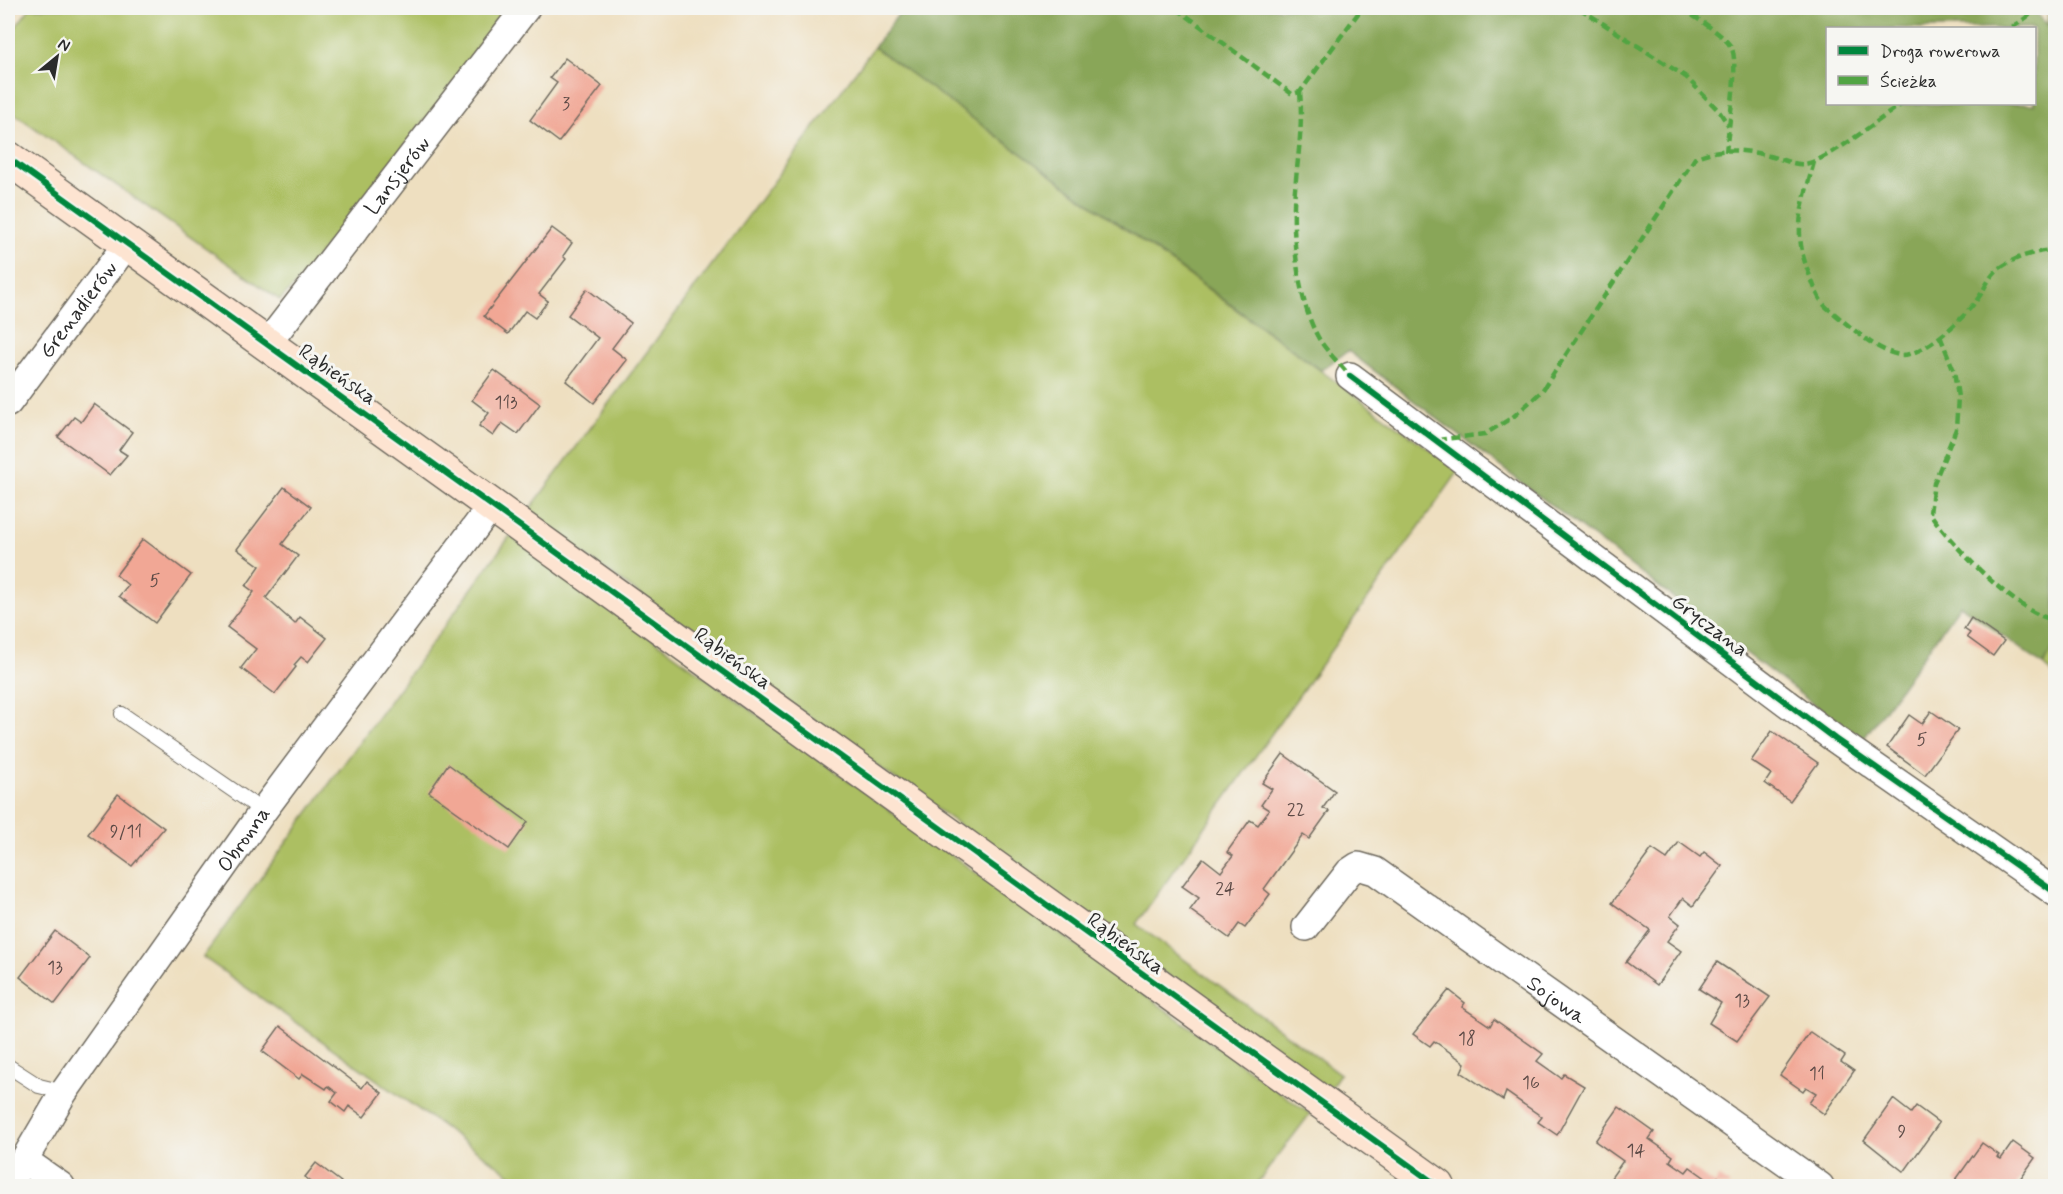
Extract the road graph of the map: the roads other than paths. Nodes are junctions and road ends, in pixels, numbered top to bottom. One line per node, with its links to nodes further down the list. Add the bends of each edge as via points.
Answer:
1 (526, 8): 4 (street, Lansjerów)
2 (8, 158): 3 (street, Rąbieńska)
3 (127, 244): 4 (street, Rąbieńska); 6 (street, Grenadierów)
4 (267, 344): 7 (street, Rąbieńska)
5 (1350, 376): 10 (street, Gryczana, via 1835,739)
6 (8, 403)
7 (492, 505): 9 (street, Obronna); 17 (street, Rąbieńska)
8 (122, 714): 9 (lane)
9 (263, 811): 13 (street, Obronna)
10 (2055, 893)
11 (1306, 927): 18 (street, Sojowa, via 1348,872 1358,866 1375,871)
12 (8, 1066): 13 (lane, via 39,1086)
13 (64, 1092): 14 (street, Obronna)
14 (24, 1160): 15 (street, Obronna); 16 (street)
15 (8, 1183)
16 (61, 1186)
17 (1438, 1186)
18 (1820, 1186)

